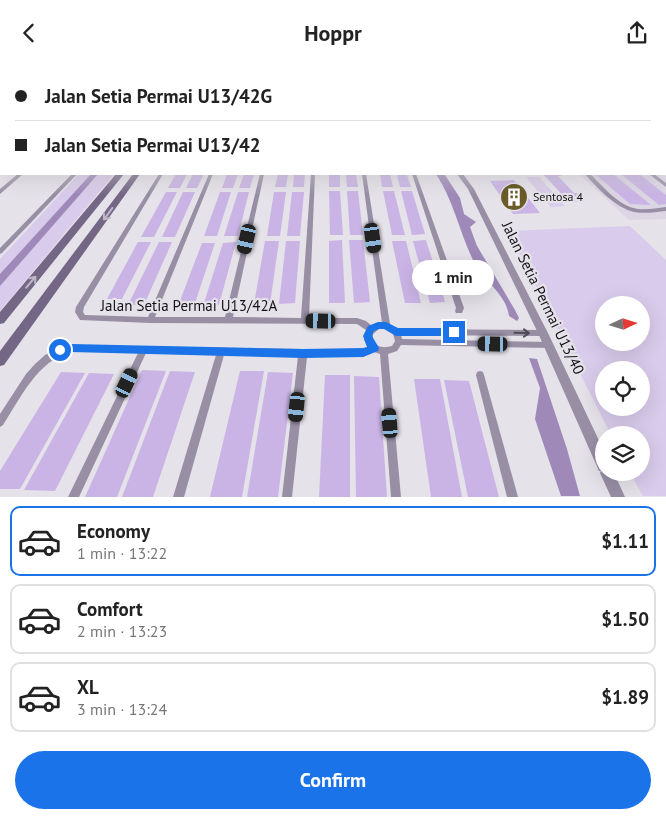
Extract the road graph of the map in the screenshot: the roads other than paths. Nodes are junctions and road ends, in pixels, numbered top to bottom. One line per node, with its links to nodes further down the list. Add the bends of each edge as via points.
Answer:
1 (20, 175): 15 (street)
2 (74, 175): 17 (street)
3 (119, 175): 19 (main road, one-way to 3)
4 (135, 175): 36 (main road, one-way to 36)
5 (160, 175): 20 (street, Jalan Setia Permai U13/42A, via 79,312 83,318 89,319)
6 (211, 175): 20 (street)
7 (262, 175): 21 (street)
8 (313, 175): 22 (street)
9 (364, 175): 23 (street)
10 (414, 175): 18 (street)
11 (461, 175): 27 (street, Jalan Setia Permai U13/40, via 471,189)
12 (588, 175): 16 (street, via 630,209)
13 (652, 175): 14 (street)
14 (666, 185)
15 (0, 192)
16 (666, 209)
17 (0, 252)
18 (459, 311)
19 (0, 320)
20 (150, 321): 21 (street, Jalan Setia Permai U13/42A)
21 (228, 321): 22 (street, Jalan Setia Permai U13/42A)
22 (305, 321): 24 (street, Jalan Setia Permai U13/42A, via 357,321)
23 (386, 326): 24 (street); 25 (street)
24 (371, 329): 31 (street, via 368,341)
25 (396, 332): 26 (street); 28 (street)
26 (454, 332): 27 (street, one-way to 27); 29 (street)
27 (543, 333): 30 (street, Jalan Setia Permai U13/40)
28 (399, 342): 29 (street); 33 (street, via 394,349)
29 (456, 343): 30 (street)
30 (548, 345): 39 (street, Jalan Setia Permai U13/40)
31 (374, 348): 33 (street); 35 (street, via 363,353)
32 (143, 350): 34 (street); 38 (street, via 60,350 41,362); 41 (street)
33 (384, 351): 44 (street)
34 (221, 352): 35 (street); 42 (street)
35 (303, 353): 43 (street)
36 (0, 361)
37 (480, 375): 45 (street)
38 (0, 422)
39 (595, 447)
40 (611, 481): 46 (street)
41 (73, 497)
42 (178, 497)
43 (287, 497)
44 (396, 497)
45 (513, 497)
46 (618, 497)

